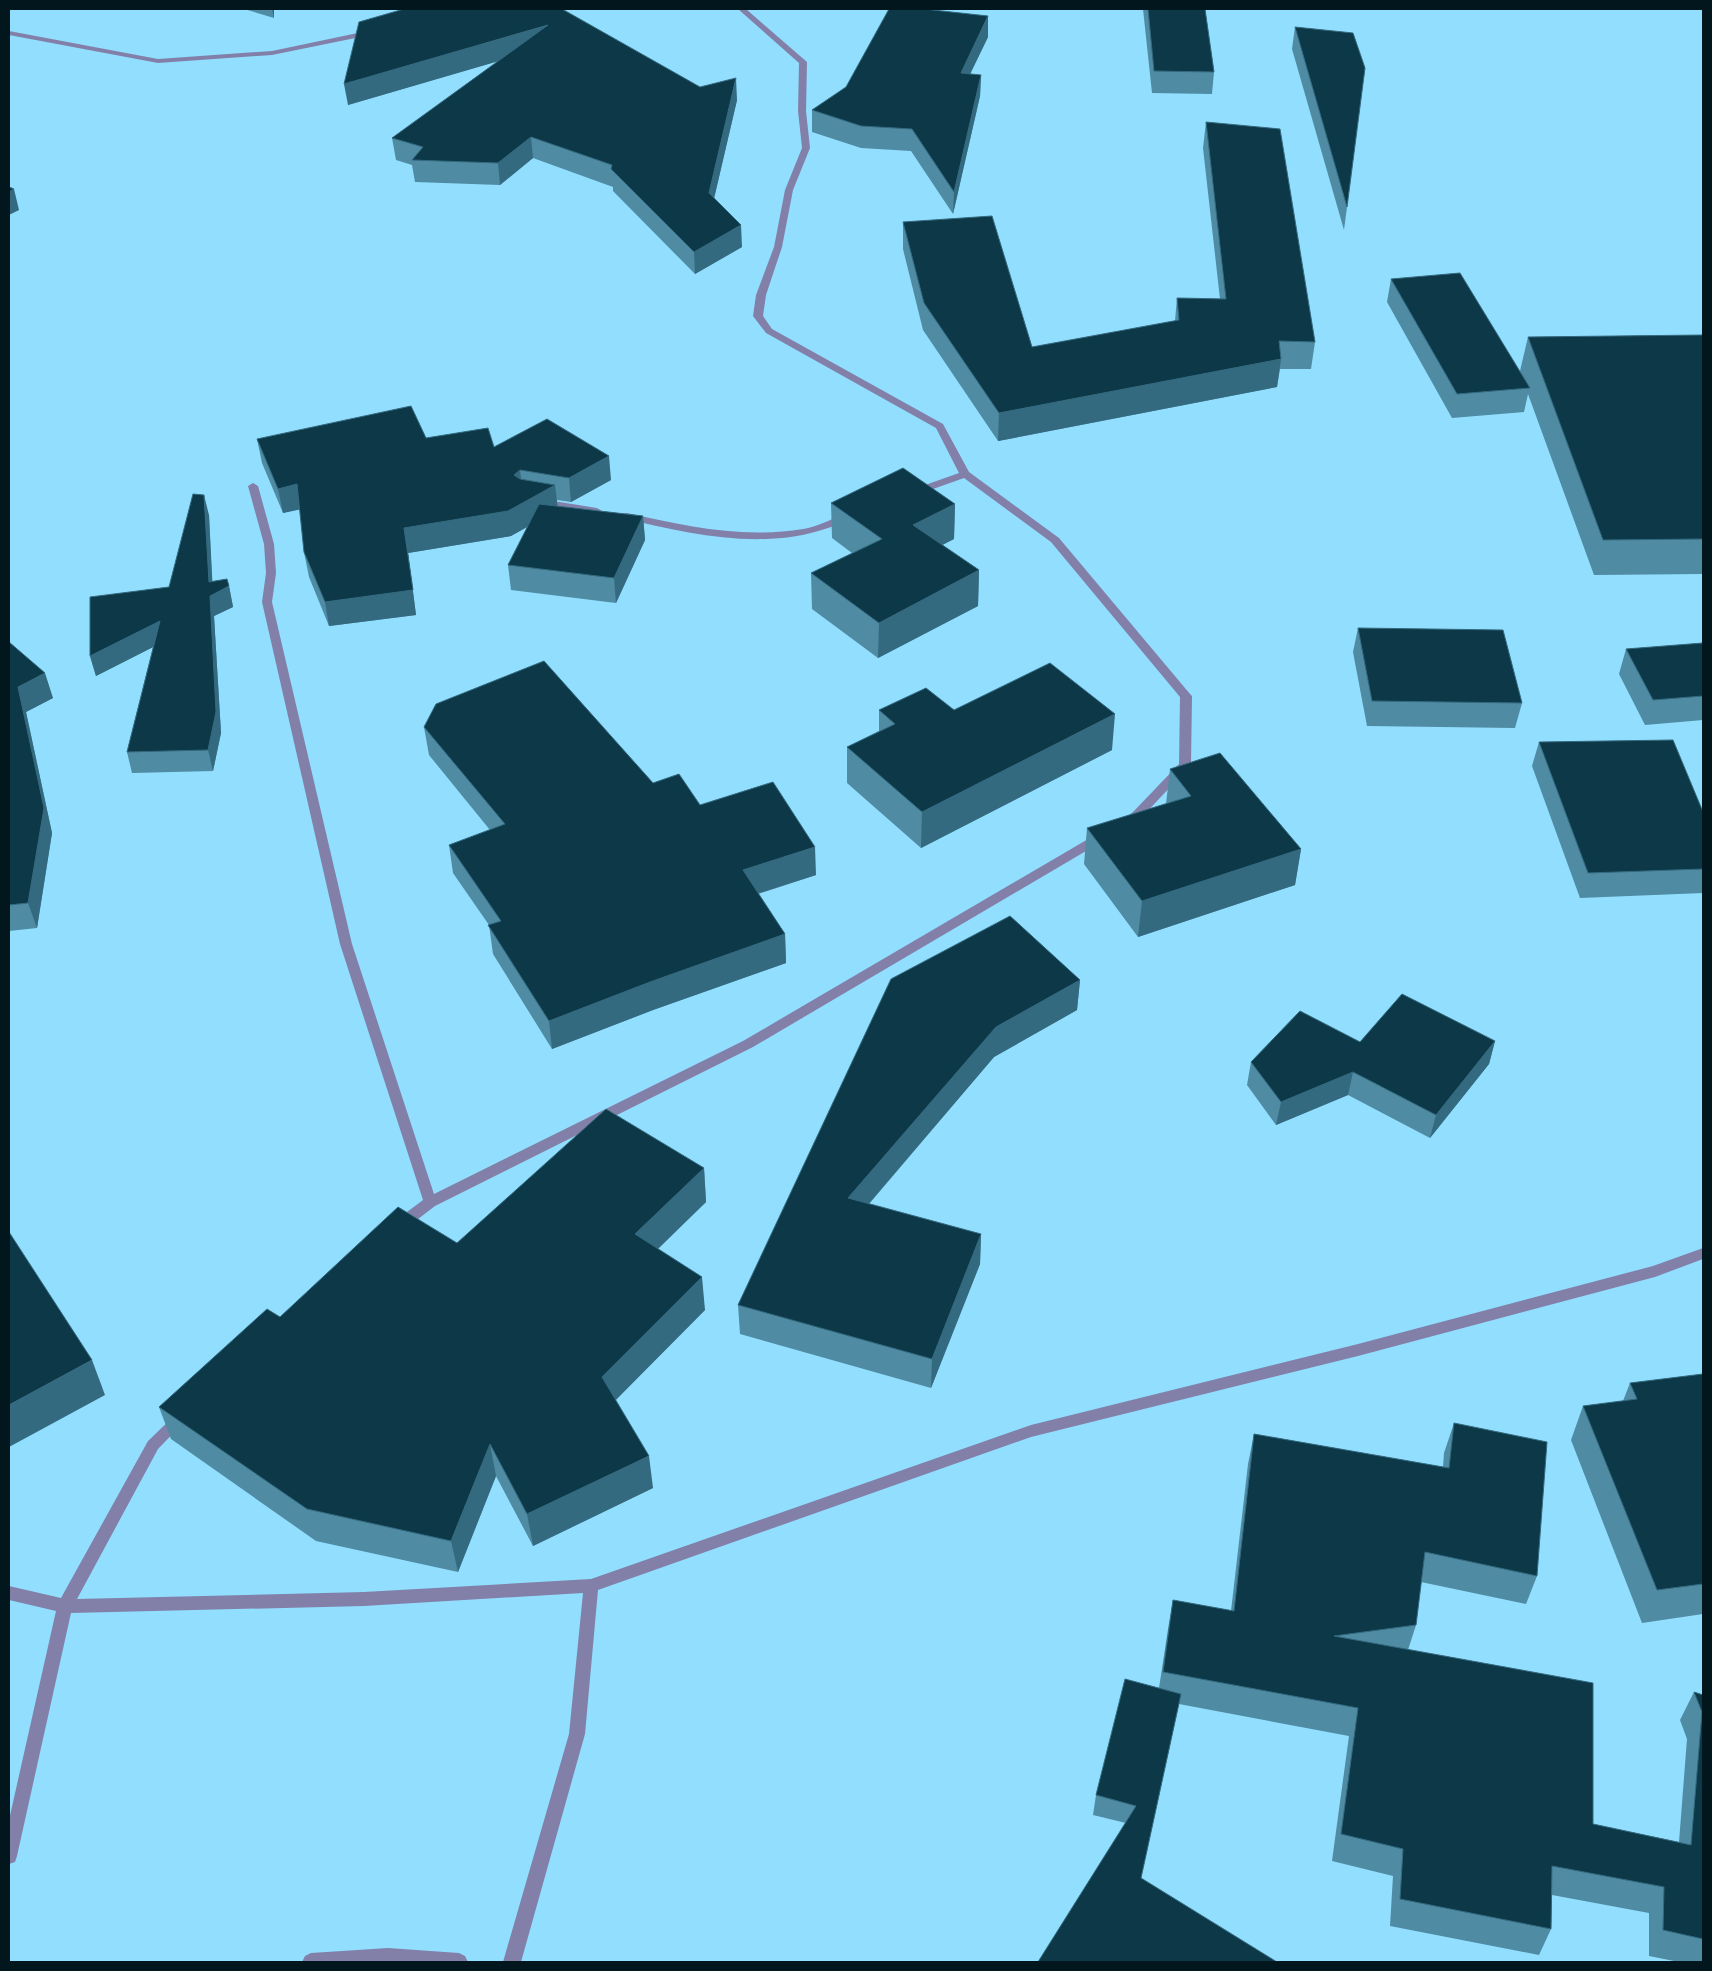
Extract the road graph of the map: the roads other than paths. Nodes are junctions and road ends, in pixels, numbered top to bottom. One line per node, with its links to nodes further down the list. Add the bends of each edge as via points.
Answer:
1 (742, 9): 4 (street, via 803,62 802,111 806,148 789,190 778,247 761,295 758,316 769,331 940,426)
2 (383, 30): 3 (street, via 272,53 158,61)
3 (9, 33)
4 (965, 474): 6 (street); 9 (street, via 1055,540 1186,696 1185,765 1137,815 748,1044)
5 (253, 486): 9 (street, via 269,544 271,573 267,602 346,944)
6 (909, 495)
7 (532, 500): 8 (street, via 698,532 743,536 806,532)
8 (853, 515)
9 (430, 1202): 10 (street)
10 (386, 1236)
11 (1703, 1253): 13 (street, via 1645,1274 1358,1350 1031,1431)
12 (188, 1413): 15 (street, via 153,1445)
13 (591, 1586): 15 (street, via 364,1599); 19 (street, via 577,1734)
14 (9, 1593): 15 (street)
15 (65, 1606): 16 (street)
16 (9, 1856)
17 (310, 1962): 18 (street, via 388,1957)
18 (459, 1962)
19 (512, 1962)

